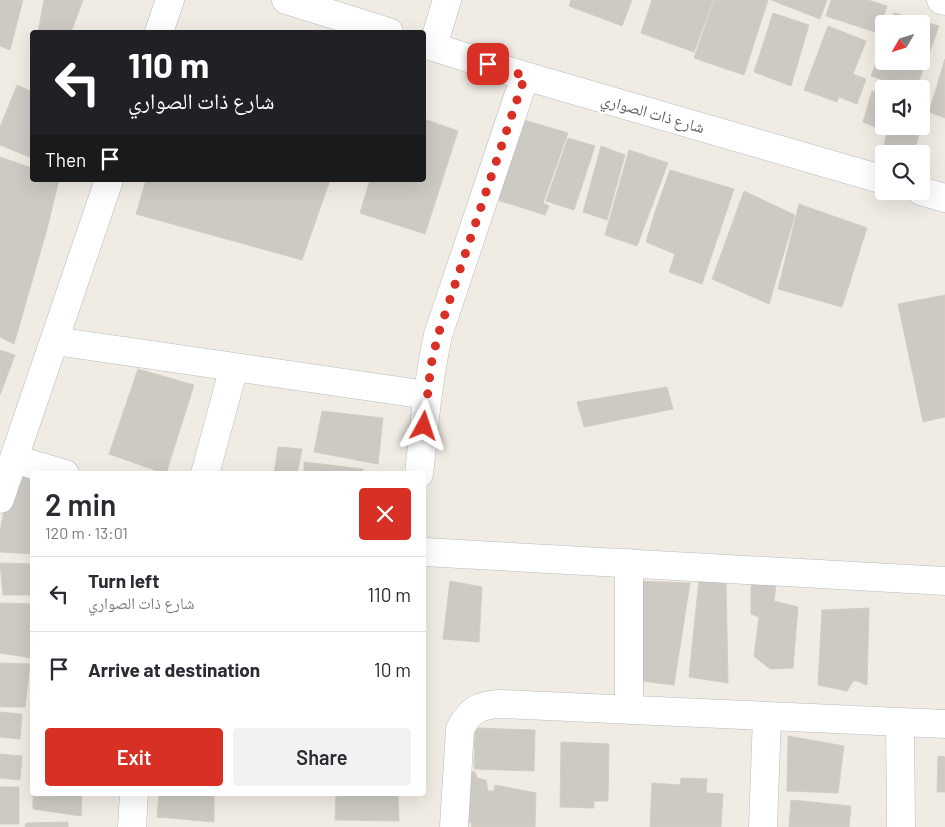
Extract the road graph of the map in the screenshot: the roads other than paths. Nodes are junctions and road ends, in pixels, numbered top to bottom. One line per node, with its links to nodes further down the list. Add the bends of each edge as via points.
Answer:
1 (170, 0): 7 (street)
2 (286, 0): 6 (street)
3 (448, 0): 9 (street)
4 (941, 0): 5 (street)
5 (945, 1)
6 (316, 4): 8 (street)
7 (160, 30)
8 (384, 30)
9 (428, 45): 10 (street, شارع ذات الصواري)
10 (525, 76): 11 (street, شارع ذات الصواري); 17 (street, via 438,335)
11 (875, 177)
12 (108, 182): 15 (street)
13 (930, 194): 14 (street)
14 (945, 198)
15 (54, 341): 16 (street); 18 (street)
16 (234, 367): 17 (street); 20 (street)
17 (427, 395): 21 (street)
18 (14, 459): 19 (street); 22 (street)
19 (55, 471)
20 (206, 471)
21 (419, 471)
22 (0, 499)
23 (426, 552): 24 (street)
24 (630, 563): 25 (street); 26 (street)
25 (945, 581)
26 (629, 710): 27 (street); 32 (street, via 500,704 476,709 460,729)
27 (767, 716): 28 (street); 33 (street)
28 (900, 722): 29 (street); 34 (street)
29 (945, 724)
30 (134, 796): 31 (street)
31 (132, 827)
32 (454, 827)
33 (764, 827)
34 (901, 827)

